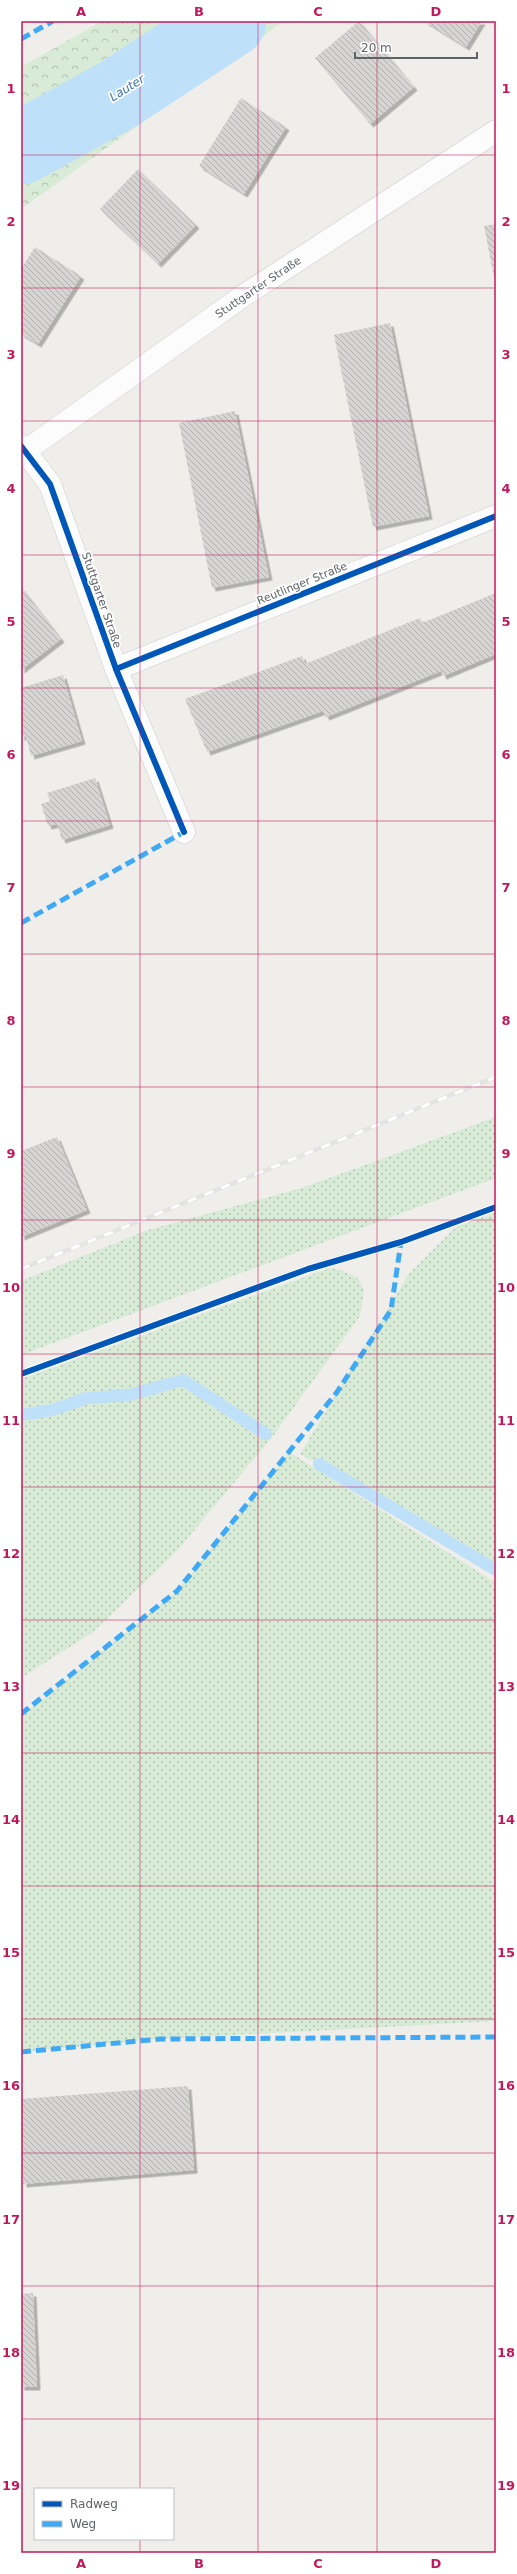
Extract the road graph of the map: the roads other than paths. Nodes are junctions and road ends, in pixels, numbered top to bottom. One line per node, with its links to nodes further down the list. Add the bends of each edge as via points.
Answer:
1 (496, 131): 2 (street, Stuttgarter Straße, via 243,296)
2 (22, 450): 4 (street, Stuttgarter Straße, via 50,484)
3 (496, 516): 4 (street, Reutlinger Straße)
4 (116, 669): 5 (street, Stuttgarter Straße)
5 (184, 832)

